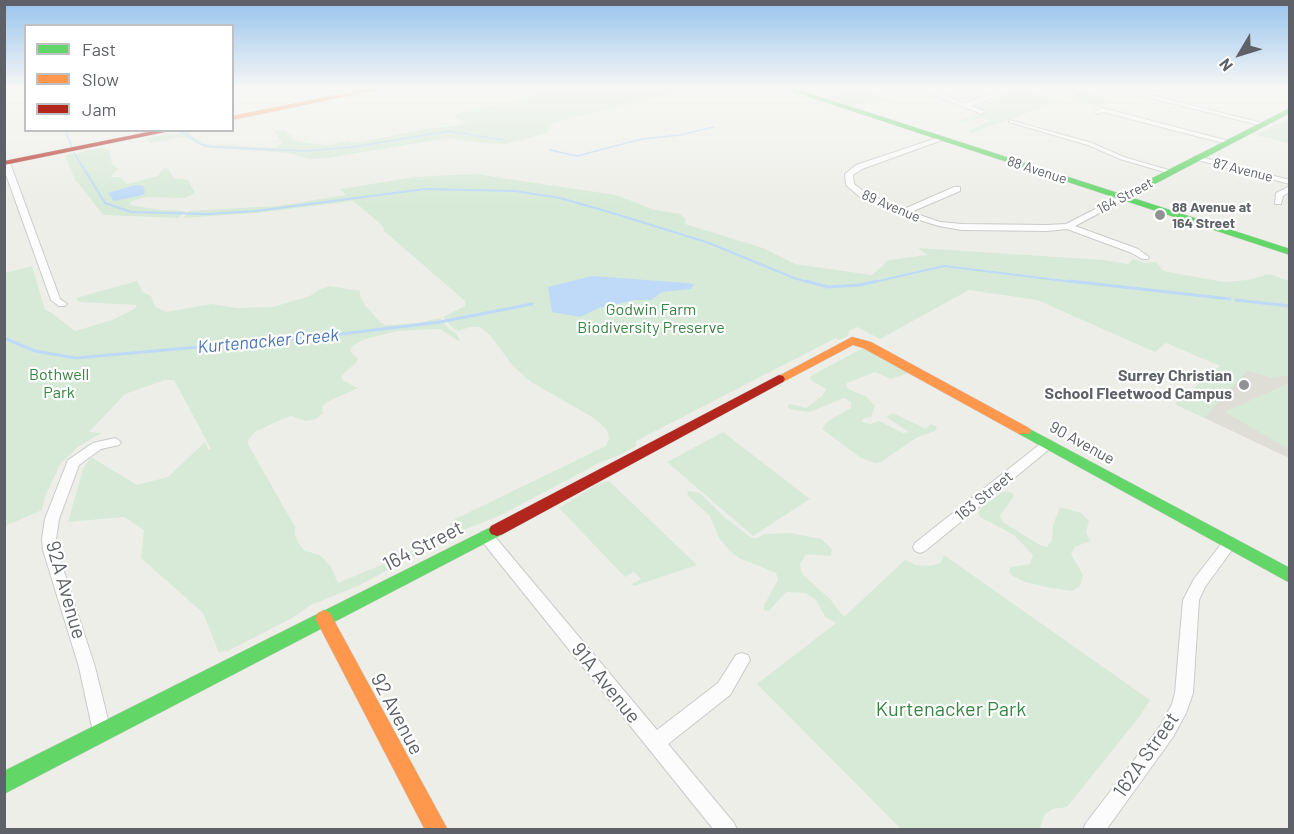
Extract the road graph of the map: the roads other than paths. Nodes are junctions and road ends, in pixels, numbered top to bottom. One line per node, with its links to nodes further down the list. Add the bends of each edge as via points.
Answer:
1 (903, 127): 6 (street, 88 Avenue)
2 (1031, 127): 10 (street)
3 (1168, 127): 7 (street)
4 (1257, 127): 7 (street, 164 Street)
5 (162, 132): 9 (street)
6 (940, 139): 14 (street, 88 Avenue); 16 (street, 89 Avenue, via 849,174 850,185 857,191)
7 (1227, 142): 8 (street, 164 Street)
8 (1197, 158): 10 (street, 164 Street); 11 (street, 87 Avenue)
9 (5, 163): 21 (street, via 56,300)
10 (1171, 172): 14 (street, 164 Street)
11 (1290, 182)
12 (1290, 188): 15 (street, via 1279,195)
13 (957, 189): 16 (street)
14 (1121, 198): 18 (street, 164 Street); 19 (street, 88 Avenue)
15 (1278, 202)
16 (903, 212): 17 (street, 89 Avenue)
17 (946, 225): 18 (street, 164 Street)
18 (1068, 226): 20 (street)
19 (1290, 252)
20 (1145, 257)
21 (62, 304)
22 (857, 341): 24 (street, 90 Avenue); 25 (street, 164 Street, via 840,346)
23 (116, 442): 31 (street, 92A Avenue, via 97,446 73,463 52,519 49,539 87,666)
24 (1048, 444): 26 (street, 90 Avenue); 27 (street, 163 Street)
25 (486, 536): 29 (street, 164 Street); 32 (street, 91A Avenue)
26 (1230, 543): 28 (street, 90 Avenue); 36 (street, 162A Street, via 1199,582 1191,600 1184,693 1177,713)
27 (920, 547)
28 (1290, 576)
29 (324, 618): 31 (street, 164 Street); 34 (street, 92 Avenue)
30 (742, 660): 32 (street, via 724,689)
31 (102, 732): 33 (street, 164 Street)
32 (655, 743): 35 (street, 91A Avenue)
33 (4, 783)
34 (436, 830)
35 (727, 830)
36 (1093, 830)

